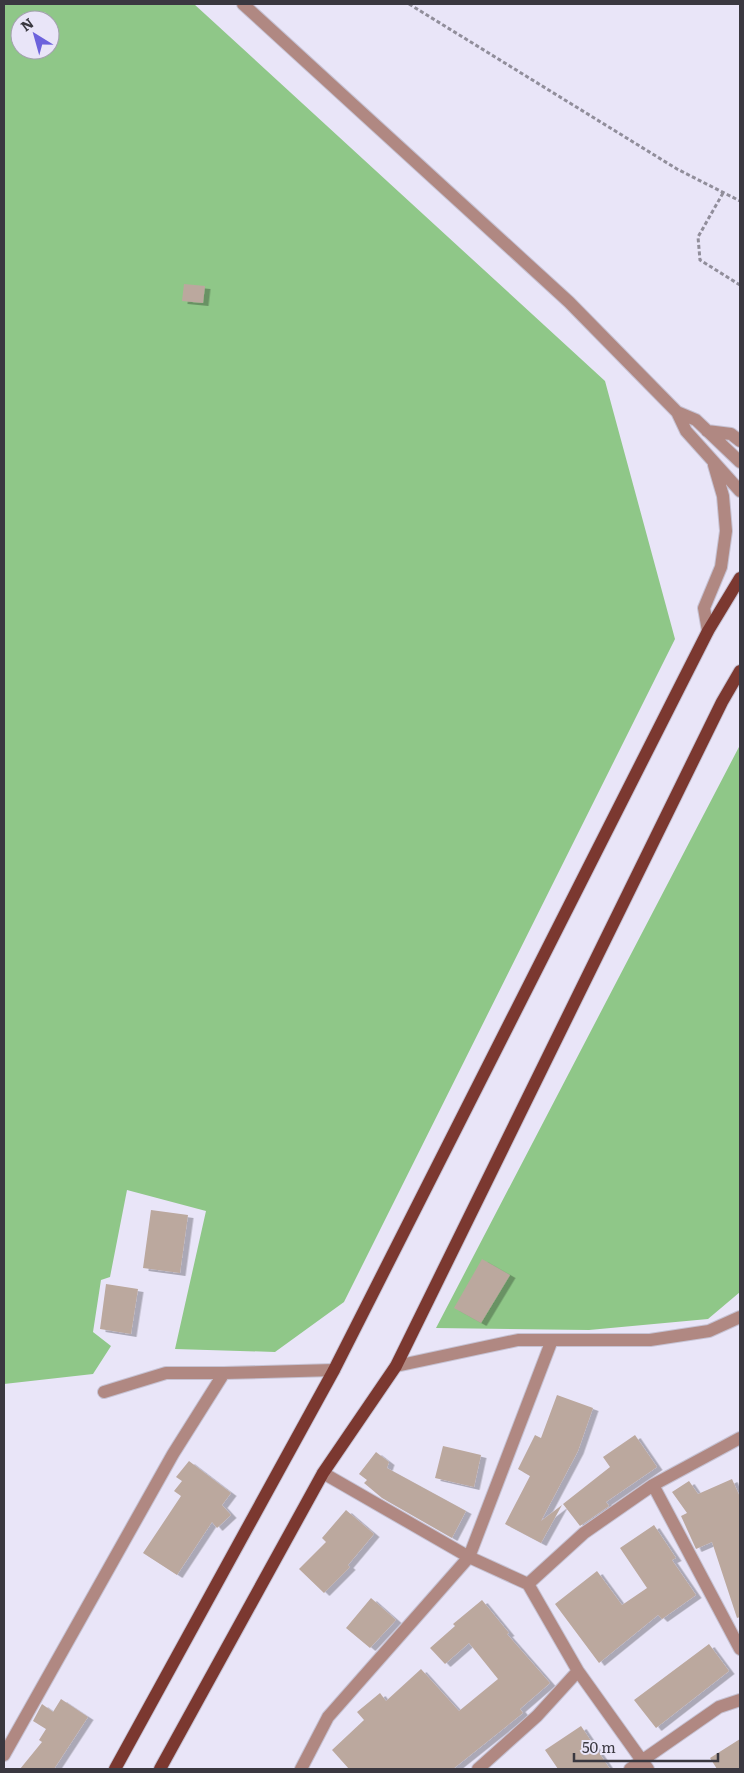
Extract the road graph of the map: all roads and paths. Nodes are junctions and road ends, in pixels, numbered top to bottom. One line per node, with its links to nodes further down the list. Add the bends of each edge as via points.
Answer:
1 (243, 4): 6 (street, via 569,302)
2 (409, 4): 3 (path, via 677,169)
3 (723, 192): 4 (path); 5 (path, via 698,237 700,260)
4 (740, 201)
5 (740, 285)
6 (677, 412): 7 (street, via 696,420); 9 (street, via 686,431)
7 (707, 431): 8 (street, via 731,434); 10 (street)
8 (740, 441)
9 (711, 458): 11 (street); 13 (street, via 723,496 726,531 721,567 704,608)
10 (740, 462)
11 (740, 491)
12 (740, 578): 13 (main road)
13 (708, 631): 18 (main road)
14 (740, 671): 17 (main road)
15 (740, 1317): 16 (street, via 709,1331 650,1340)
16 (552, 1340): 17 (street, via 518,1340); 24 (street)
17 (396, 1366): 22 (main road)
18 (334, 1370): 19 (street); 32 (main road)
19 (224, 1373): 20 (street, via 166,1373); 29 (street, via 173,1454)
20 (104, 1392)
21 (740, 1438): 23 (street)
22 (323, 1473): 24 (street); 33 (main road)
23 (654, 1485): 25 (street, via 584,1533); 26 (street)
24 (468, 1557): 25 (street); 31 (street, via 328,1717)
25 (528, 1584): 27 (street)
26 (740, 1649)
27 (578, 1671): 30 (street); 34 (street, via 537,1716)
28 (740, 1700): 30 (street, via 719,1707)
29 (4, 1756)
30 (644, 1765): 35 (street)
31 (305, 1768)
32 (115, 1769)
33 (160, 1769)
34 (478, 1769)
35 (630, 1769)

